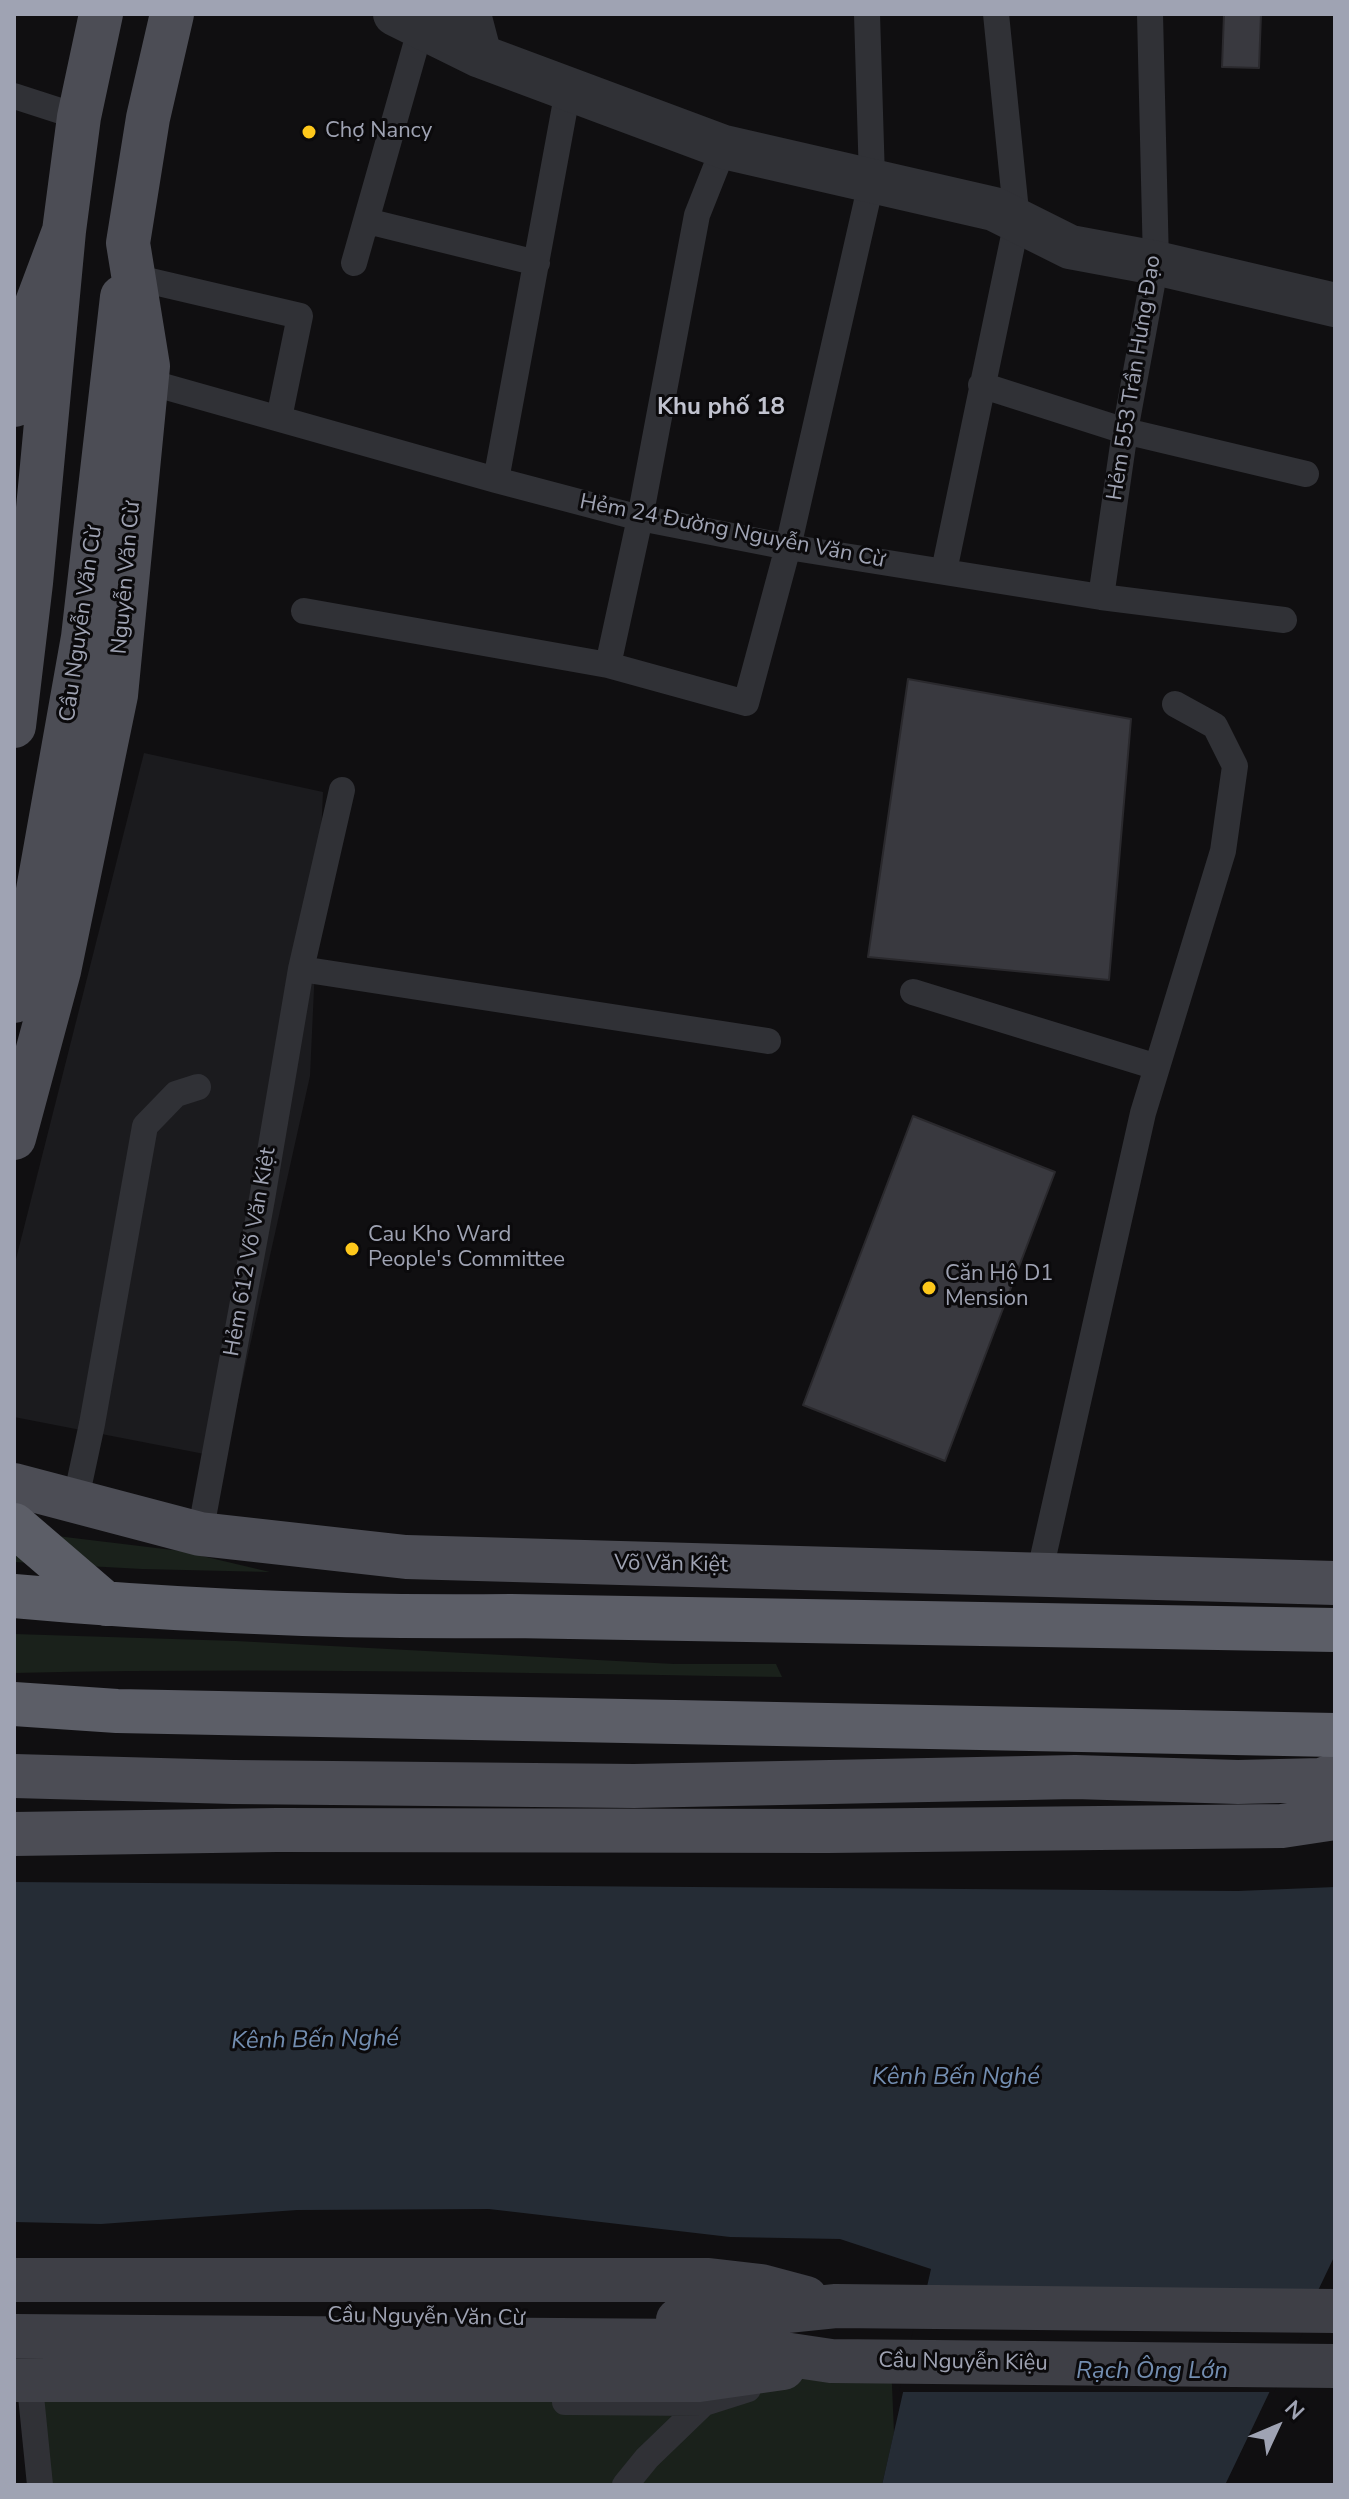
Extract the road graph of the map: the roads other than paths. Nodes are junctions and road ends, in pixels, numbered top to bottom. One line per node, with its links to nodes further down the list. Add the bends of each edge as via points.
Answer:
1 (101, 14): 11 (main road)
2 (172, 14): 17 (main road, Nguyễn Văn Cừ, via 148,118)
3 (469, 14): 8 (street)
4 (867, 14): 13 (lane)
5 (996, 14): 15 (lane)
6 (1150, 14): 20 (lane, Hẻm 553 Trần Hưng Đạo)
7 (408, 20): 8 (street); 14 (lane)
8 (480, 56): 9 (street)
9 (568, 90): 12 (street); 19 (lane)
10 (14, 96): 11 (lane)
11 (79, 117): 16 (main road)
12 (724, 147): 13 (street); 29 (lane, via 697,215)
13 (872, 179): 15 (street, via 994,209); 30 (lane)
14 (367, 221): 18 (lane); 19 (lane)
15 (1017, 221): 20 (street, via 1070,247); 23 (lane)
16 (64, 231): 24 (main road, via 22,343); 37 (main road)
17 (130, 260): 22 (main road, Nguyễn Văn Cừ, via 148,366); 25 (lane, via 300,316); 41 (main road, Cầu Nguyễn Văn Cừ, via 83,637)
18 (354, 263)
19 (537, 263): 28 (lane)
20 (1156, 263): 21 (street); 26 (lane, Hẻm 553 Trần Hưng Đạo)
21 (1335, 305)
22 (145, 381): 25 (lane, Hẻm 24 Đường Nguyễn Văn Cừ); 45 (main road, Nguyễn Văn Cừ, via 116,695 59,971)
23 (981, 385): 26 (lane); 31 (lane)
24 (14, 405)
25 (279, 418): 28 (lane, Hẻm 24 Đường Nguyễn Văn Cừ)
26 (1125, 431): 27 (lane); 32 (lane, Hẻm 553 Trần Hưng Đạo)
27 (1306, 474)
28 (496, 480): 29 (lane, Hẻm 24 Đường Nguyễn Văn Cừ)
29 (640, 518): 30 (lane, Hẻm 24 Đường Nguyễn Văn Cừ); 35 (lane)
30 (788, 547): 31 (lane, Hẻm 24 Đường Nguyễn Văn Cừ); 35 (lane, via 746,703)
31 (944, 571): 32 (lane, Hẻm 24 Đường Nguyễn Văn Cừ)
32 (1101, 597): 34 (lane, Hẻm 24 Đường Nguyễn Văn Cừ)
33 (304, 611): 35 (lane)
34 (1284, 620)
35 (608, 665)
36 (1175, 704): 43 (lane, via 1215,726 1235,766 1223,851)
37 (14, 726)
38 (342, 790): 39 (lane, Hẻm 612 Võ Văn Kiệt)
39 (301, 969): 42 (lane); 49 (lane, Hẻm 612 Võ Văn Kiệt)
40 (913, 992): 43 (lane)
41 (14, 1001)
42 (768, 1041)
43 (1157, 1067): 50 (lane)
44 (198, 1087): 47 (lane, via 176,1094 145,1126)
45 (14, 1138)
46 (14, 1485): 47 (main road, Võ Văn Kiệt)
47 (75, 1503): 49 (main road, Võ Văn Kiệt)
48 (14, 1525): 53 (highway)
49 (200, 1534): 50 (main road, Võ Văn Kiệt, via 406,1557)
50 (1039, 1575): 51 (main road, Võ Văn Kiệt)
51 (1335, 1583)
52 (14, 1596): 53 (highway)
53 (106, 1604): 54 (highway, via 388,1617)
54 (1335, 1630)
55 (14, 1704): 56 (highway, via 133,1712)
56 (1335, 1735)
57 (14, 1776): 58 (main road, via 634,1786 1075,1777)
58 (1332, 1789): 59 (main road, via 1266,1826)
59 (14, 1834)
60 (14, 2280): 61 (main road, via 709,2280 761,2286)
61 (836, 2306): 62 (main road); 63 (main road, Cầu Nguyễn Văn Cừ, via 699,2320)
62 (1335, 2311)
63 (14, 2314)
64 (14, 2336): 65 (main road, Cầu Nguyễn Văn Cừ, via 696,2341)
65 (831, 2361): 66 (main road, Cầu Nguyễn Kiệu); 68 (main road)
66 (1335, 2366)
67 (20, 2391): 68 (main road); 69 (lane)
68 (702, 2392): 70 (lane)
69 (40, 2485)
70 (625, 2485)

